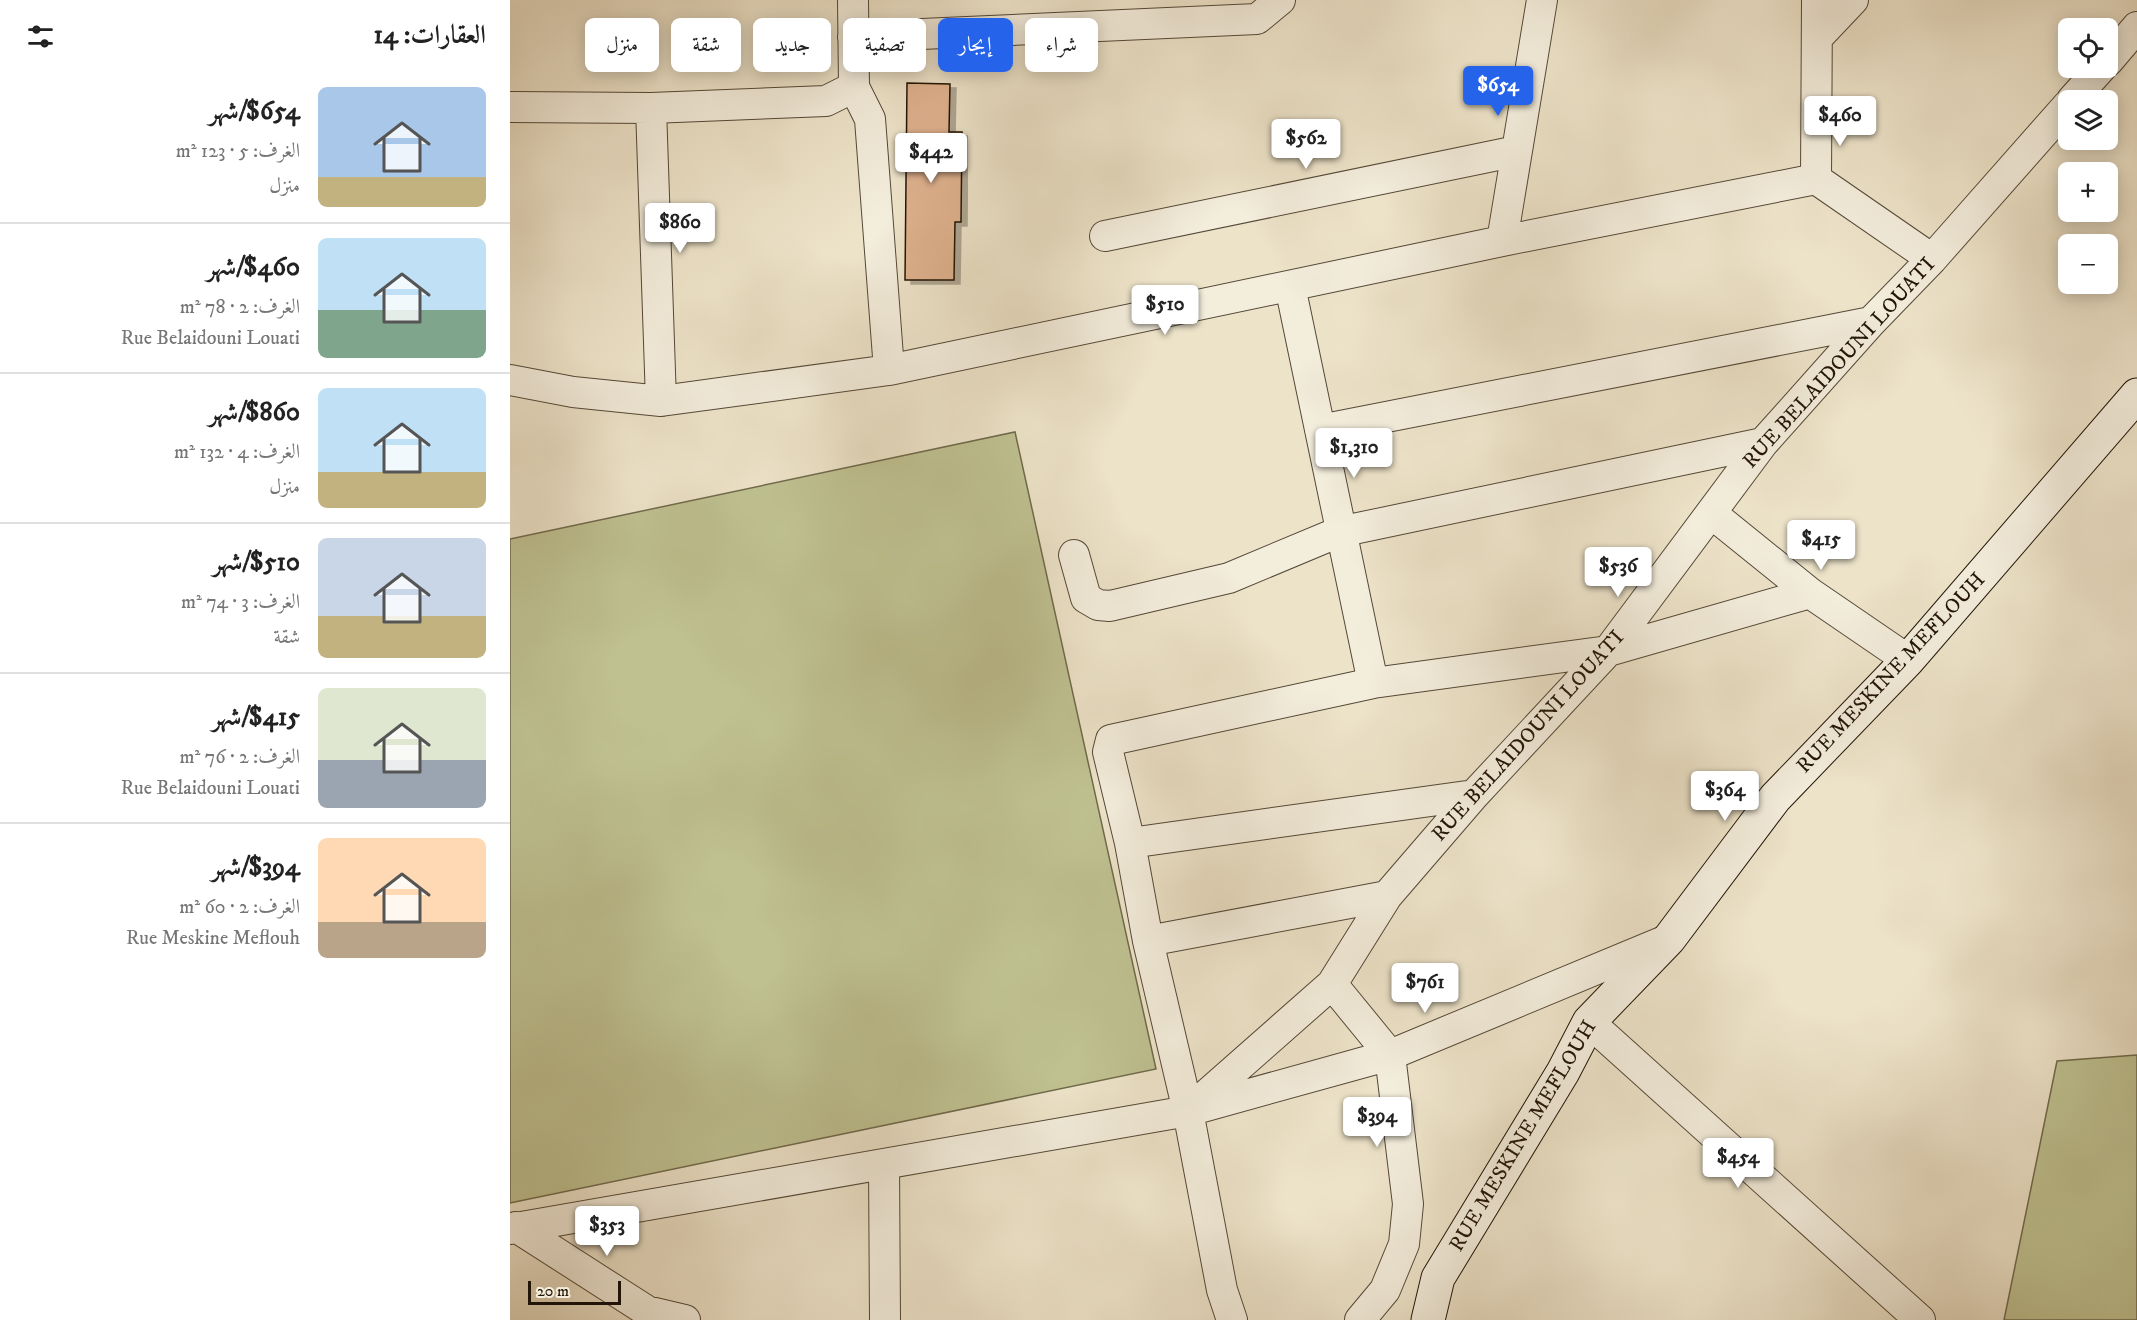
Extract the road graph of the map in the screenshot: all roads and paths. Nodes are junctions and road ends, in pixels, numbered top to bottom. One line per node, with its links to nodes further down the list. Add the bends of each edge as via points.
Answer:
1 (853, 0): 6 (street)
2 (1280, 0): 8 (street, via 1257,19)
3 (1542, 0): 18 (street)
4 (1817, 0): 9 (street)
5 (1853, 0): 9 (street)
6 (853, 18)
7 (2137, 27): 10 (street)
8 (926, 34)
9 (1818, 38): 19 (street)
10 (2118, 49)
11 (854, 72): 13 (street)
12 (2092, 78): 14 (street)
13 (854, 87): 16 (street, via 826,101); 25 (street, via 870,119)
14 (2081, 90)
15 (510, 107): 16 (street)
16 (651, 108): 28 (street)
17 (2058, 116): 22 (street, RUE BELAIDOUNI LOUATI)
18 (1517, 151): 20 (street); 21 (street)
19 (1816, 179): 21 (street); 22 (street)
20 (1105, 236)
21 (1502, 241): 23 (street)
22 (1932, 259): 24 (street, RUE BELAIDOUNI LOUATI)
23 (1290, 286): 25 (street); 29 (street)
24 (1871, 322): 29 (street); 30 (street, RUE BELAIDOUNI LOUATI)
25 (889, 370): 28 (street)
26 (510, 380): 28 (street, via 573,392)
27 (2137, 396): 36 (main road, RUE MESKINE MEFLOUH)
28 (661, 401)
29 (1320, 430): 32 (street)
30 (1762, 443): 31 (street, RUE BELAIDOUNI LOUATI); 32 (street)
31 (1711, 513): 34 (street); 35 (street, RUE BELAIDOUNI LOUATI)
32 (1340, 532): 33 (street, via 1229,578 1110,606 1086,598); 37 (street)
33 (1074, 555)
34 (1810, 592): 35 (street); 36 (street)
35 (1608, 651): 37 (street); 38 (street, RUE BELAIDOUNI LOUATI)
36 (1908, 660): 41 (main road, RUE MESKINE MEFLOUH, via 1775,798)
37 (1373, 683): 39 (street, via 1111,740 1108,753)
38 (1474, 795): 39 (street); 40 (street, RUE BELAIDOUNI LOUATI)
39 (1130, 843): 42 (street)
40 (1387, 896): 42 (street); 43 (street, RUE BELAIDOUNI LOUATI)
41 (1669, 939): 44 (main road, RUE MESKINE MEFLOUH); 45 (street)
42 (1148, 941): 46 (street)
43 (1332, 984): 45 (street); 46 (street, RUE BELAIDOUNI LOUATI)
44 (1589, 1022): 54 (main road, RUE MESKINE MEFLOUH, via 1438,1278); 55 (street)
45 (1390, 1055): 46 (street); 53 (street, via 1408,1204 1404,1244 1385,1290)
46 (1188, 1111): 47 (street); 52 (street, via 1222,1290)
47 (884, 1164): 48 (street); 51 (street)
48 (513, 1228): 49 (street)
49 (646, 1316): 50 (street)
50 (685, 1320)
51 (885, 1320)
52 (1232, 1320)
53 (1360, 1320)
54 (1428, 1320)
55 (1920, 1320)

